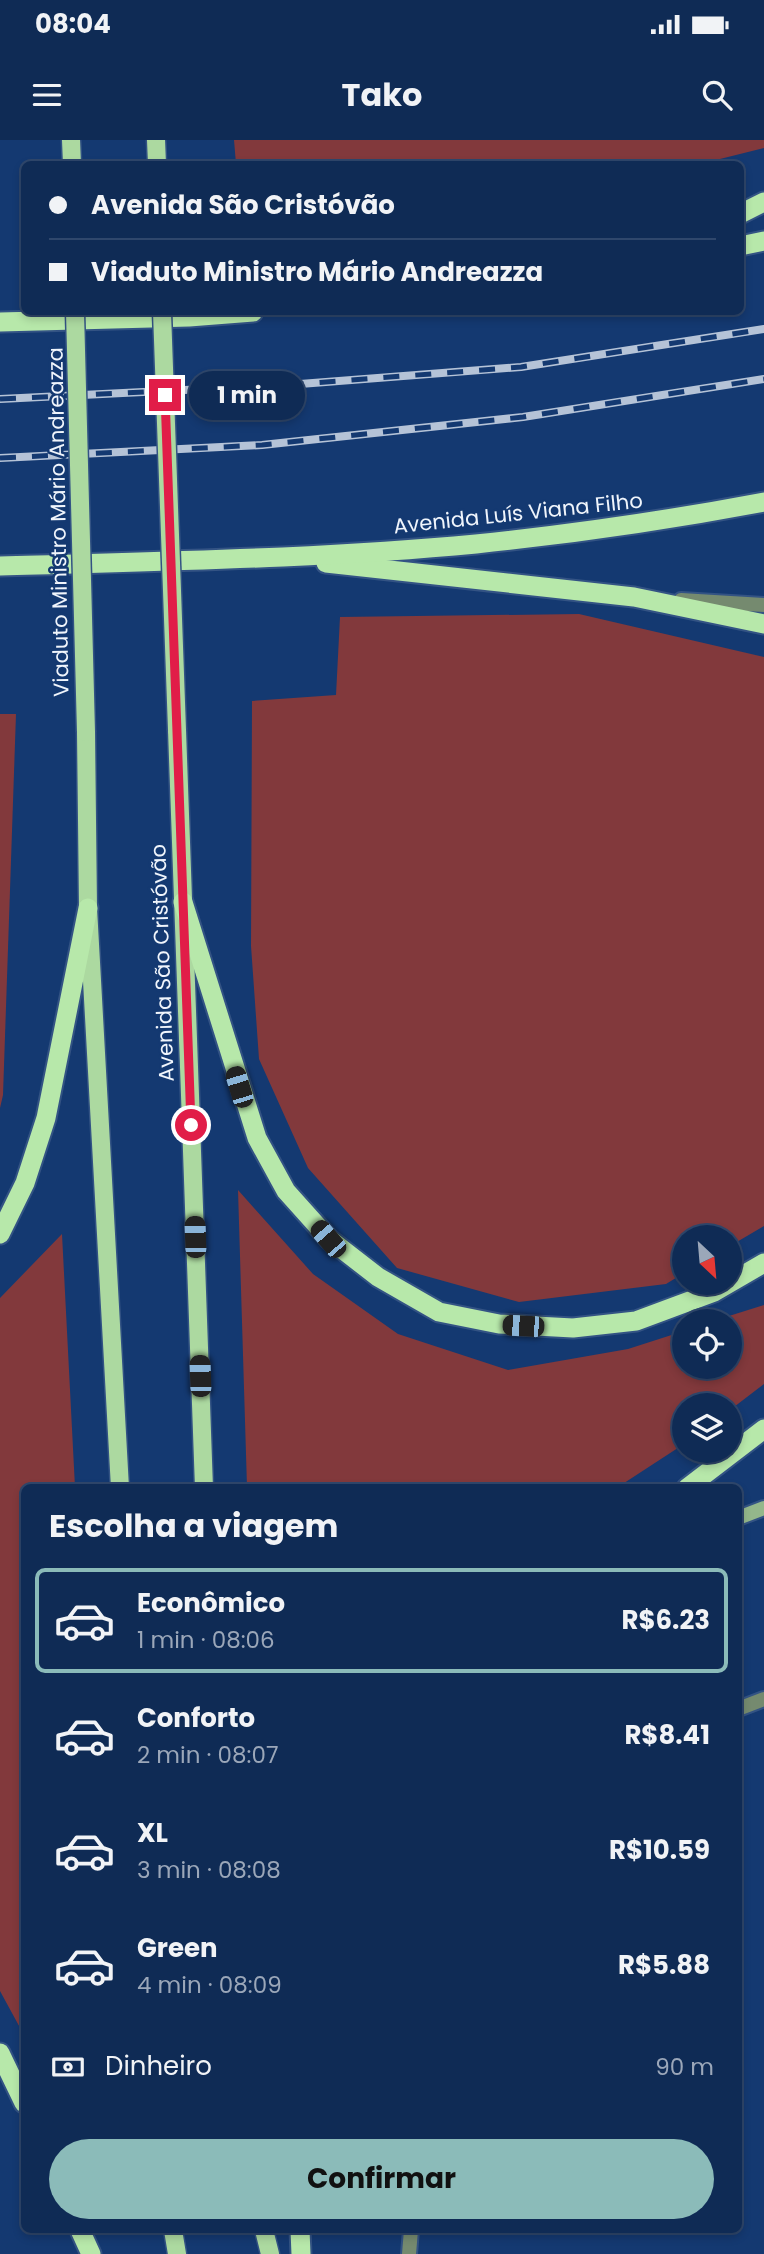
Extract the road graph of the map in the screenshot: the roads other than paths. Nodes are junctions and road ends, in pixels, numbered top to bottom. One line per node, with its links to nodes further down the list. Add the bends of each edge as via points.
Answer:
1 (764, 202): 2 (highway)
2 (744, 212)
3 (764, 241): 4 (highway)
4 (744, 245)
5 (75, 315): 16 (main road, Viaduto Ministro Mário Andreazza, bridge)
6 (162, 315): 15 (main road, Avenida São Cristóvão, bridge)
7 (215, 315): 8 (highway)
8 (0, 321)
9 (764, 502): 10 (highway, Avenida Luís Viana Filho, via 590,531)
10 (276, 557): 11 (highway); 12 (highway)
11 (0, 566)
12 (634, 597): 13 (lane); 14 (highway)
13 (764, 605)
14 (764, 624)
15 (183, 902): 18 (highway, via 257,1139 286,1191 328,1239 378,1278 439,1312 499,1325 573,1328 636,1321 714,1292); 21 (main road, Avenida São Cristóvão)
16 (89, 908): 17 (highway, via 47,1118 25,1183); 20 (main road)
17 (0, 1234)
18 (764, 1263)
19 (764, 1429): 22 (highway)
20 (120, 1484)
21 (204, 1484)
22 (692, 1484)
23 (764, 1508): 24 (main road)
24 (742, 1516)
25 (764, 1699): 26 (lane)
26 (742, 1707)
27 (0, 2053): 28 (highway)
28 (21, 2097)
29 (81, 2233): 34 (highway)
30 (174, 2233): 35 (main road)
31 (265, 2233): 36 (main road)
32 (300, 2233): 37 (highway)
33 (411, 2233): 38 (lane)
34 (90, 2254)
35 (177, 2254)
36 (270, 2254)
37 (301, 2254)
38 (409, 2254)

